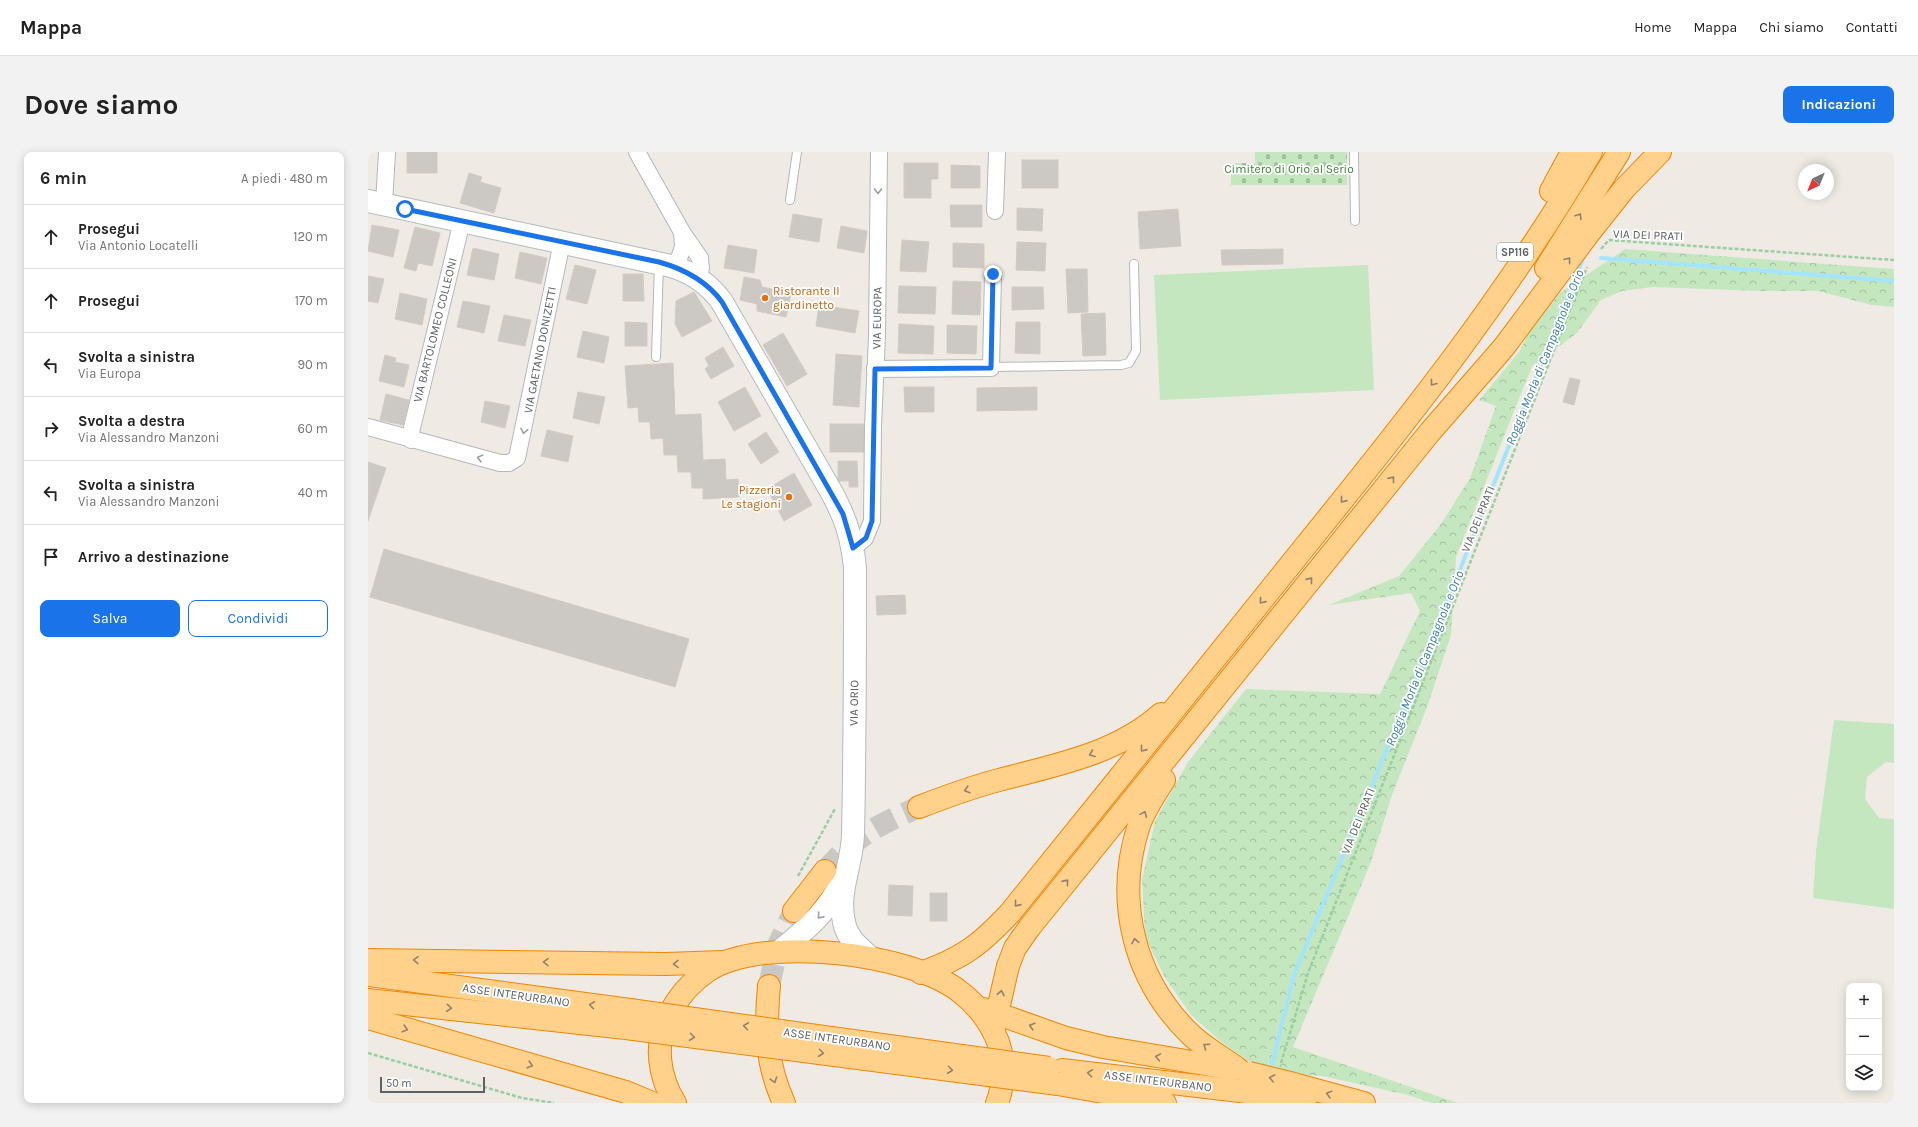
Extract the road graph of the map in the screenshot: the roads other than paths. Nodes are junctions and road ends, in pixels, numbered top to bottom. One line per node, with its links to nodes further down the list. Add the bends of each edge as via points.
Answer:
1 (387, 152): 12 (street)
2 (637, 152): 16 (street)
3 (797, 152): 11 (lane)
4 (879, 152): 25 (street, VIA EUROPA, one-way to 25)
5 (997, 152): 13 (street)
6 (1354, 152): 15 (lane)
7 (1572, 152): 22 (highway, SP116)
8 (1591, 152): 22 (highway, via 1552,217)
9 (1619, 152): 27 (highway, one-way to 9, via 1532,289)
10 (1660, 152): 27 (highway, one-way to 10, via 1504,347 1624,189)
11 (790, 200)
12 (376, 203): 14 (street, VIA ORIO)
13 (995, 211)
14 (462, 221): 17 (street, VIA ORIO); 28 (street, VIA BARTOLOMEO COLLEONI)
15 (1355, 221)
16 (682, 232): 19 (street, via 683,247); 21 (street, via 700,258)
17 (562, 242): 19 (street, VIA ORIO); 28 (street, VIA GAETANO DONIZETTI, one-way to 28, via 517,458 509,463 500,463)
18 (1134, 264): 24 (lane, via 1136,355 1129,363)
19 (667, 265): 21 (street, VIA ORIO); 23 (lane)
20 (993, 274): 24 (street)
21 (698, 279): 29 (street, VIA ORIO, via 715,292 722,302 781,403 843,514)
22 (1457, 352): 31 (highway, one-way to 31, via 1368,469)
23 (656, 357)
24 (992, 367): 25 (street)
25 (875, 369): 29 (street, VIA EUROPA, via 872,521 866,538)
26 (368, 427): 28 (street)
27 (1430, 432): 30 (highway, one-way to 27)
28 (411, 440)
29 (853, 548): 33 (street, VIA ORIO, via 855,672 853,838)
30 (1268, 632): 46 (highway, one-way to 30, via 1008,966 1015,948); 48 (highway, one-way to 30, via 1193,1036 1161,1000 1147,976 1135,946 1128,888 1139,825 1149,802 1168,773 1236,686 1252,663)
31 (1194, 686): 32 (highway, one-way to 32, via 1153,721 1124,739 1093,753); 40 (highway, one-way to 40, via 1010,913 987,937 957,959)
32 (919, 806)
33 (850, 857): 36 (street, VIA ORIO, one-way to 36, via 837,892 827,907); 37 (street, VIA ORIO, via 842,895 846,932)
34 (825, 871): 35 (highway)
35 (794, 911)
36 (780, 951): 37 (highway); 39 (highway)
37 (870, 957): 40 (highway)
38 (368, 960): 39 (highway, one-way to 38, via 666,964)
39 (729, 961): 51 (highway, via 710,969 696,981 673,1006 664,1023 659,1045 660,1059 665,1082)
40 (921, 973): 46 (highway, via 960,991)
41 (368, 975): 45 (highway, ASSE INTERURBANO, one-way to 41)
42 (769, 986): 52 (highway, one-way to 52, via 766,1034 770,1066)
43 (368, 1000): 45 (highway, ASSE INTERURBANO, one-way to 45)
44 (368, 1018): 50 (highway, one-way to 50, via 626,1092)
45 (628, 1019): 47 (highway, ASSE INTERURBANO, bridge)
46 (995, 1023): 48 (highway, one-way to 46); 53 (highway, via 1002,1068 1001,1090)
47 (1060, 1077): 48 (highway, ASSE INTERURBANO, one-way to 47); 54 (highway, ASSE INTERURBANO)
48 (1243, 1078): 49 (highway, one-way to 48, bridge)
49 (1296, 1096): 55 (highway, one-way to 49)
50 (652, 1103)
51 (675, 1103)
52 (784, 1103)
53 (997, 1103)
54 (1165, 1103)
55 (1364, 1103)

